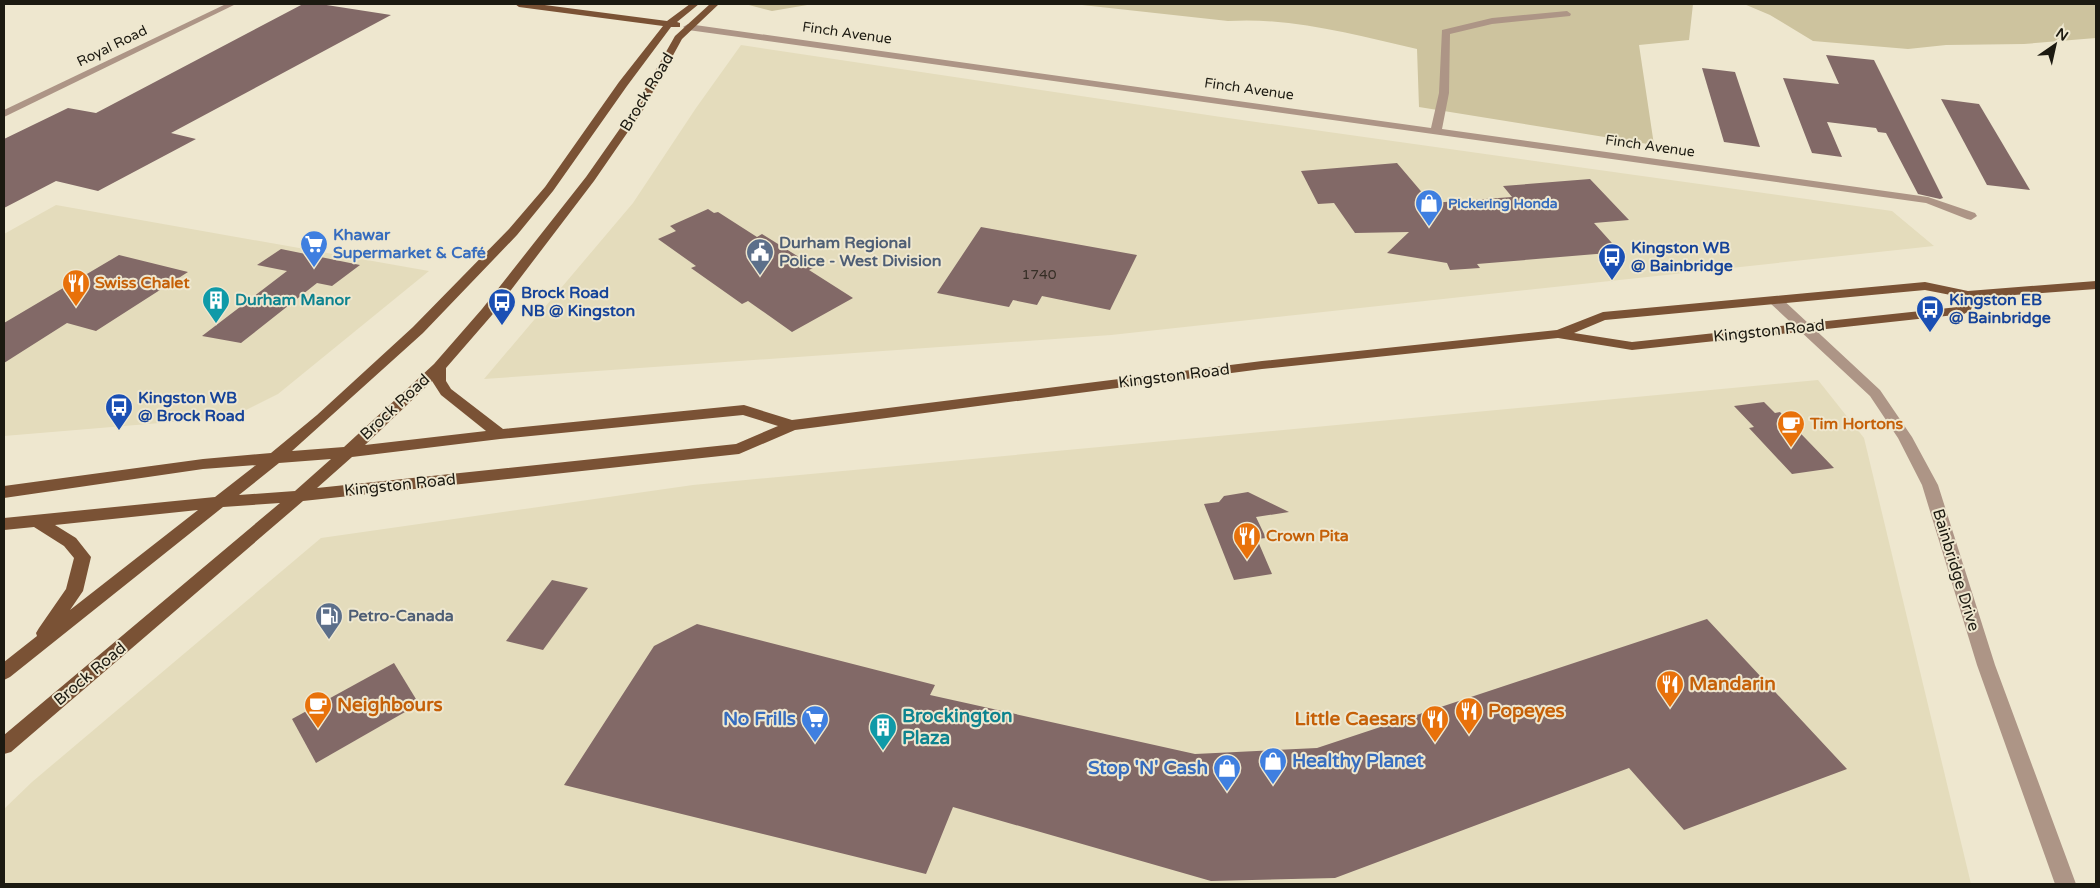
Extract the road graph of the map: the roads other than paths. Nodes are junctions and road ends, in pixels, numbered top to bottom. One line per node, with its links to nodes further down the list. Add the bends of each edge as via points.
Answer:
1 (232, 4): 8 (street, Royal Road)
2 (520, 4): 6 (main road, Finch Avenue)
3 (695, 4): 6 (main road, Brock Road)
4 (715, 4): 7 (main road, Brock Road)
5 (1566, 14): 9 (street, via 1492,21 1445,32 1444,93)
6 (669, 24): 7 (main road, Finch Avenue); 20 (main road, Brock Road, via 549,189 513,232 418,330)
7 (688, 27): 9 (street, Finch Avenue); 16 (main road, Brock Road, via 678,38 638,110 590,179 487,312)
8 (4, 114)
9 (1436, 130): 10 (street, Finch Avenue, via 1928,200)
10 (1971, 216)
11 (2096, 284): 12 (main road, Kingston Road)
12 (1968, 295): 13 (main road, Kingston Road, via 1925,286); 14 (main road, Kingston Road, via 1964,310)
13 (1775, 300): 14 (street, Bainbridge Drive); 15 (main road, Kingston Road, via 1603,316)
14 (1802, 327): 15 (main road, Kingston Road, via 1632,346); 29 (street, Bainbridge Drive, via 1874,393 1905,437 1930,485 1986,665)
15 (1558, 334): 17 (main road, Kingston Road, via 1262,365)
16 (439, 366): 18 (main road, via 438,381 446,392); 19 (main road, Brock Road)
17 (792, 425): 18 (main road, Kingston Road, via 744,410); 22 (main road, Kingston Road, via 739,449)
18 (500, 434): 19 (main road, Kingston Road)
19 (348, 452): 20 (main road, Kingston Road); 22 (main road, Brock Road)
20 (275, 458): 21 (main road, Kingston Road, via 203,464); 23 (main road, Brock Road)
21 (4, 492)
22 (297, 496): 23 (main road, Kingston Road); 28 (main road, Brock Road)
23 (220, 502): 24 (main road, Kingston Road); 26 (main road, Brock Road)
24 (35, 520): 25 (main road, Kingston Road); 26 (main road, via 70,542 83,557 74,591)
25 (4, 524)
26 (36, 647): 27 (main road, Brock Road)
27 (4, 672)
28 (4, 746)
29 (2066, 884)

